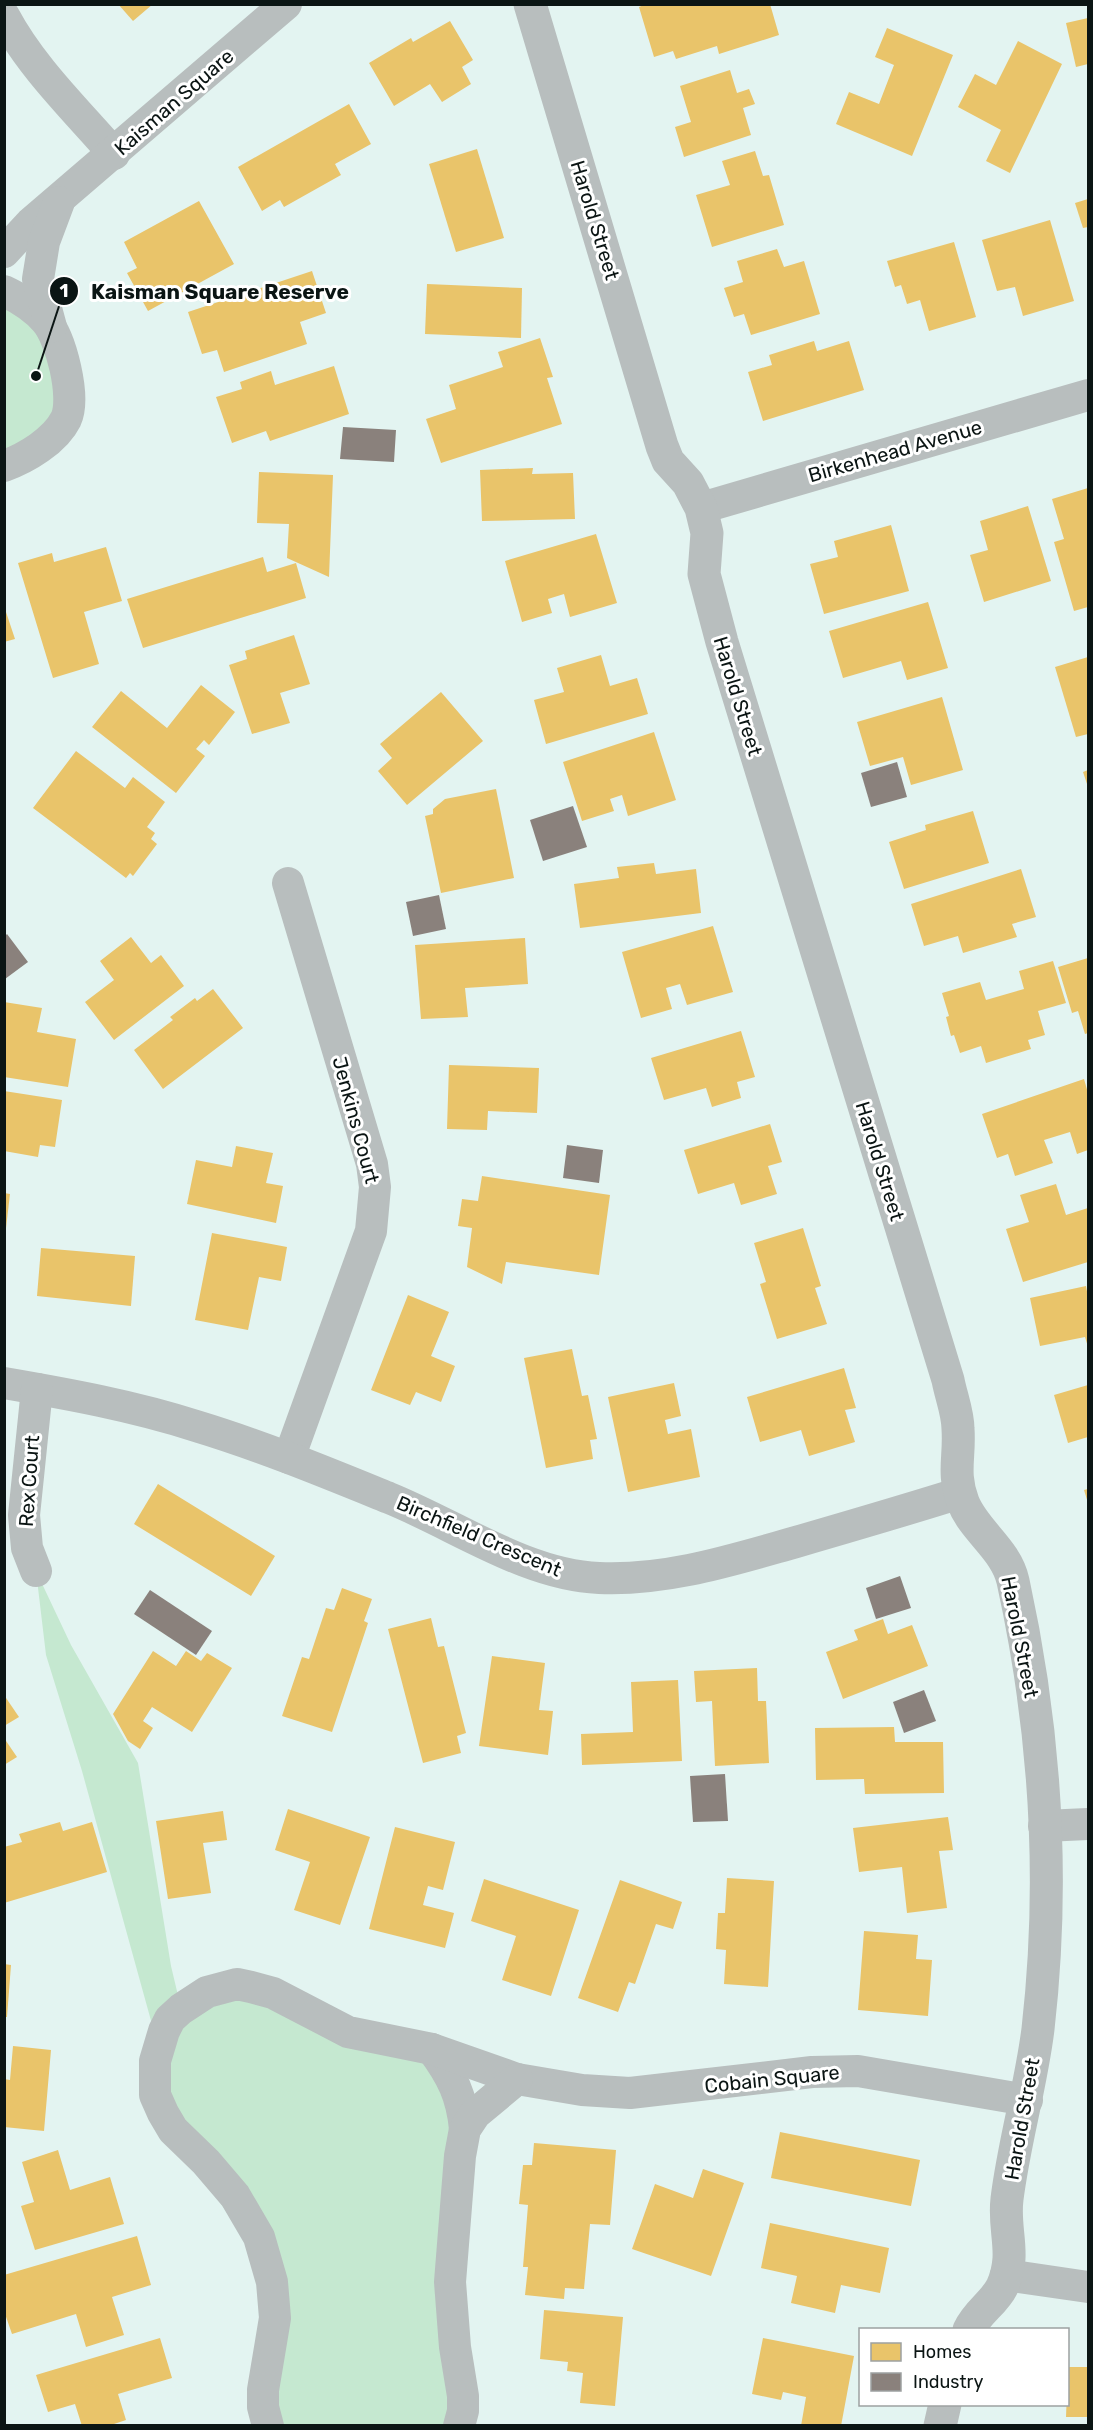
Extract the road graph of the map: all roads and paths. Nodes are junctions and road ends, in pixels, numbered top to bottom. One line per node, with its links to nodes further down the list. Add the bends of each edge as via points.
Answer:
1 (286, 4): 4 (street, Kaisman Square)
2 (530, 4): 11 (street, Harold Street, via 662,446)
3 (4, 16): 4 (street, via 38,66)
4 (114, 154): 5 (street, Kaisman Square)
5 (60, 198): 6 (street, Kaisman Square); 8 (street, via 44,242 38,279)
6 (4, 252)
7 (4, 291): 8 (street, via 25,303)
8 (52, 329): 10 (street, via 68,382 67,418 29,455)
9 (1089, 395): 11 (street, Birkenhead Avenue)
10 (4, 466)
11 (701, 508): 16 (street, Harold Street, via 707,533 704,574 722,642 948,1380 958,1429 956,1477)
12 (288, 883): 15 (street, Jenkins Court, via 372,1164 375,1187 371,1231)
13 (4, 1383): 14 (street, Birchfield Crescent)
14 (37, 1389): 15 (street, Birchfield Crescent, via 178,1421); 17 (street, Rex Court, via 24,1515 27,1548)
15 (289, 1458): 16 (street, Birchfield Crescent, via 399,1502 545,1568 597,1578 675,1574)
16 (960, 1492): 19 (street, Harold Street, via 972,1519 994,1545 1012,1578 1042,1766)
17 (36, 1571)
18 (1089, 1824): 19 (street)
19 (1044, 1826): 22 (street, Harold Street, via 1042,1982)
20 (432, 2049): 21 (street, Cobain Square); 23 (street, via 449,2072 463,2108); 28 (street, Cobain Square, via 348,2032 273,1994 237,1984 195,1999 171,2019 164,2031 153,2076 155,2095 163,2113 173,2130 235,2196 259,2237 266,2259 275,2318 263,2390)
21 (517, 2079): 22 (street, Cobain Square, via 630,2093 812,2072 858,2071); 23 (street, via 487,2102)
22 (1027, 2100): 24 (street, Harold Street, via 1007,2199 1011,2248)
23 (465, 2129): 29 (street, via 454,2209 450,2282 463,2396)
24 (1006, 2275): 25 (street); 26 (street, Harold Street, via 996,2297)
25 (1089, 2287)
26 (970, 2328)
27 (945, 2406): 30 (street)
28 (268, 2426)
29 (459, 2426)
30 (940, 2426)

